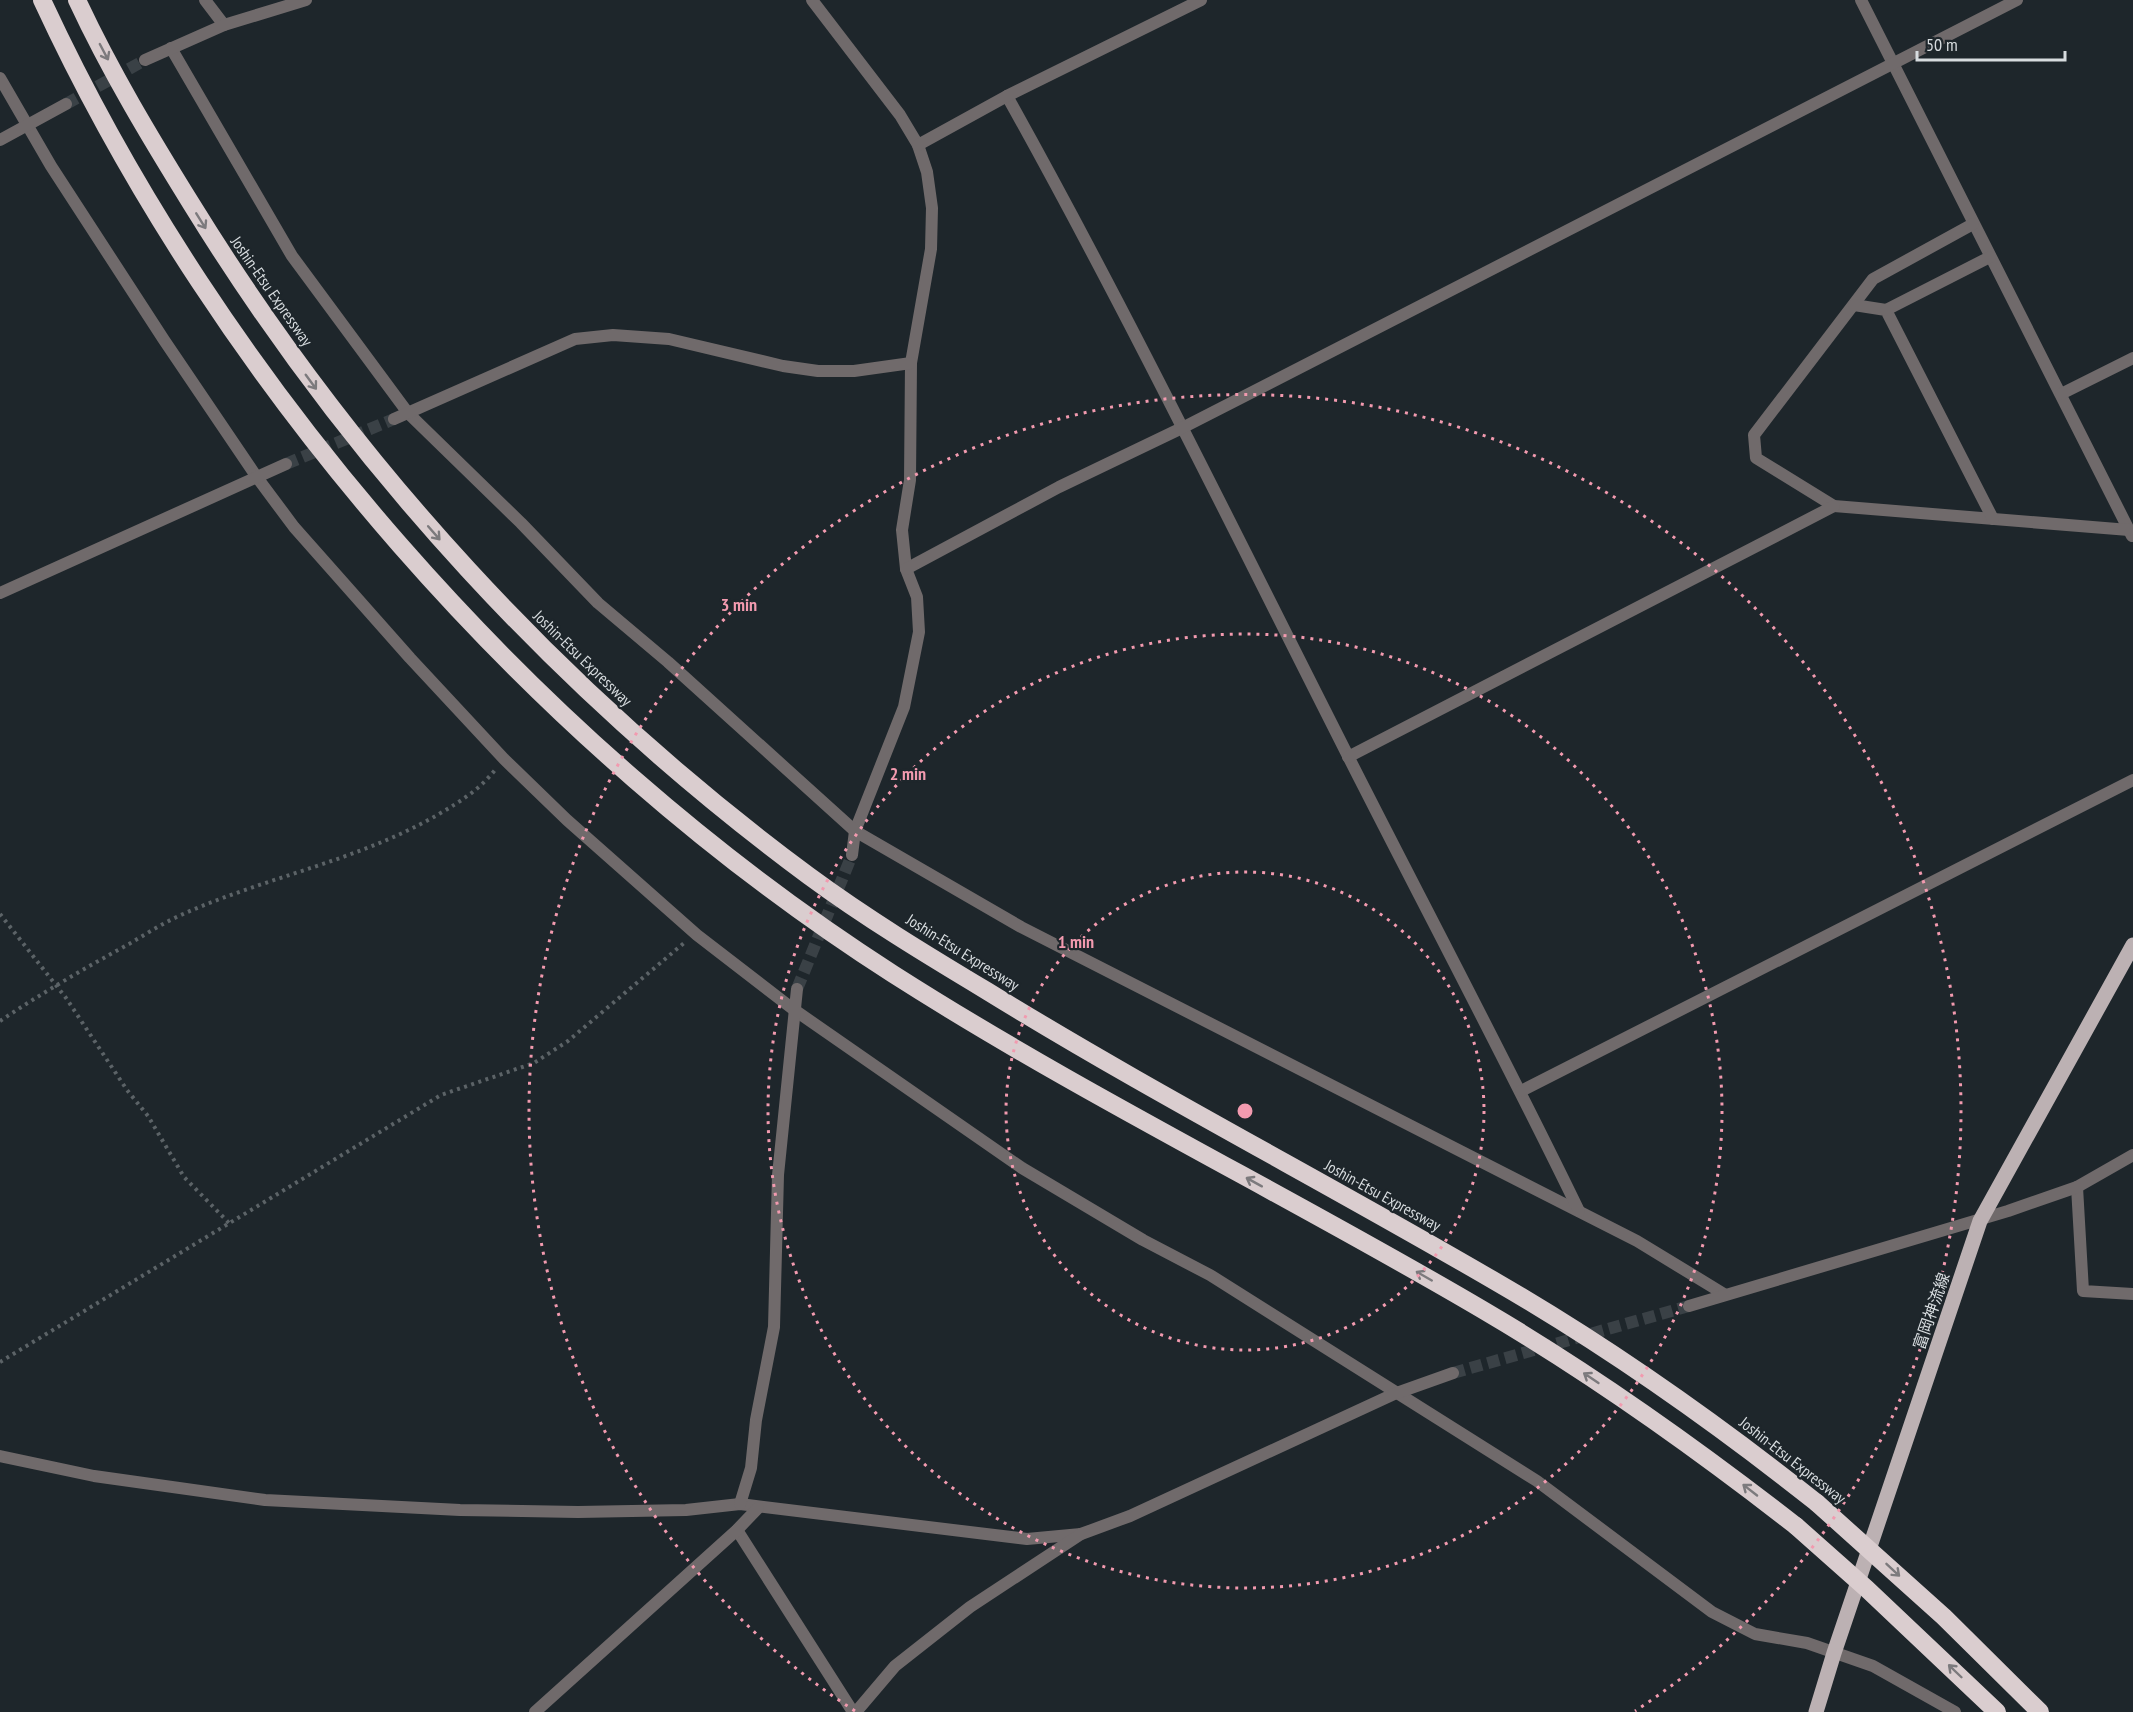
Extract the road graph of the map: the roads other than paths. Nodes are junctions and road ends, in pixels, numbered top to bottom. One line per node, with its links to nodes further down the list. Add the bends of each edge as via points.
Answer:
1 (42, 0): 64 (highway, one-way to 1, bridge, via 1796,1526 1648,1416 1486,1311 1072,1081 888,971 719,849 642,784 495,647 360,497 301,423 191,268 141,188)
2 (77, 0): 65 (highway, Joshin-Etsu Expressway, one-way to 65, bridge, via 171,172 261,314 317,390 379,468 513,618 656,753 805,873 888,929 1085,1049 1491,1278 1663,1387 1817,1503 1944,1617)
3 (205, 0): 9 (street)
4 (306, 0): 9 (street)
5 (812, 0): 18 (street, via 900,115)
6 (1201, 0): 14 (street)
7 (1861, 0): 12 (street)
8 (2017, 0): 12 (street)
9 (224, 25): 10 (street)
10 (171, 48): 11 (street); 26 (street, via 292,255)
11 (145, 60)
12 (1893, 64): 19 (street); 28 (street)
13 (0, 78): 16 (street)
14 (1008, 96): 18 (street); 28 (street)
15 (66, 104): 16 (street)
16 (26, 124): 17 (street); 30 (street)
17 (0, 140)
18 (918, 145): 24 (street, via 932,208 931,249)
19 (1973, 224): 20 (street); 21 (street, via 1873,279)
20 (1990, 257): 22 (street); 25 (street)
21 (1854, 305): 22 (street); 31 (street, via 1754,435 1755,458)
22 (1886, 310): 32 (street)
23 (2133, 358): 25 (street)
24 (911, 363): 26 (street, via 854,371 818,371 669,339 613,335 575,339); 34 (street, via 910,480 902,530)
25 (2061, 394): 33 (street)
26 (408, 413): 27 (street); 38 (street, via 598,603)
27 (394, 419)
28 (1184, 427): 34 (street, via 1059,487); 36 (street)
29 (286, 464): 30 (street)
30 (256, 476): 35 (street); 42 (street, via 294,527 504,759 698,935)
31 (1834, 507): 32 (street); 36 (street)
32 (1993, 519): 33 (street)
33 (2131, 534)
34 (906, 569): 38 (street, via 917,597 919,632 904,706)
35 (0, 593)
36 (1348, 757): 43 (street)
37 (2133, 780): 43 (street)
38 (855, 831): 39 (street); 46 (street, via 1021,927)
39 (852, 855)
40 (2133, 945): 47 (main road, 富岡神流線)
41 (797, 989): 42 (street)
42 (793, 1009): 52 (street, via 1023,1168 1210,1275); 55 (street, via 778,1174 774,1327 751,1468)
43 (1521, 1091): 46 (street)
44 (2133, 1155): 45 (street)
45 (2077, 1187): 47 (street); 49 (street, via 2083,1291)
46 (1579, 1211): 48 (street)
47 (1980, 1221): 48 (street); 59 (main road, 富岡神流線)
48 (1724, 1294): 50 (street)
49 (2133, 1294)
50 (1689, 1306)
51 (1453, 1373): 52 (street)
52 (1394, 1394): 58 (street, via 1130,1516); 59 (street, via 1537,1481 1712,1612 1755,1634 1807,1643)
53 (6, 1457): 54 (street); 55 (street, via 94,1476 266,1500 578,1512 686,1510)
54 (0, 1467)
55 (740, 1504): 56 (street)
56 (758, 1508): 57 (street); 58 (street, via 1027,1539)
57 (737, 1530): 60 (street); 61 (street)
58 (1081, 1534): 61 (street, via 970,1607 904,1658)
59 (1834, 1653): 62 (main road, 富岡神流線); 63 (street, via 1873,1666)
60 (535, 1712)
61 (855, 1712)
62 (1816, 1712)
63 (1956, 1712)
64 (1997, 1712)
65 (2040, 1712)

